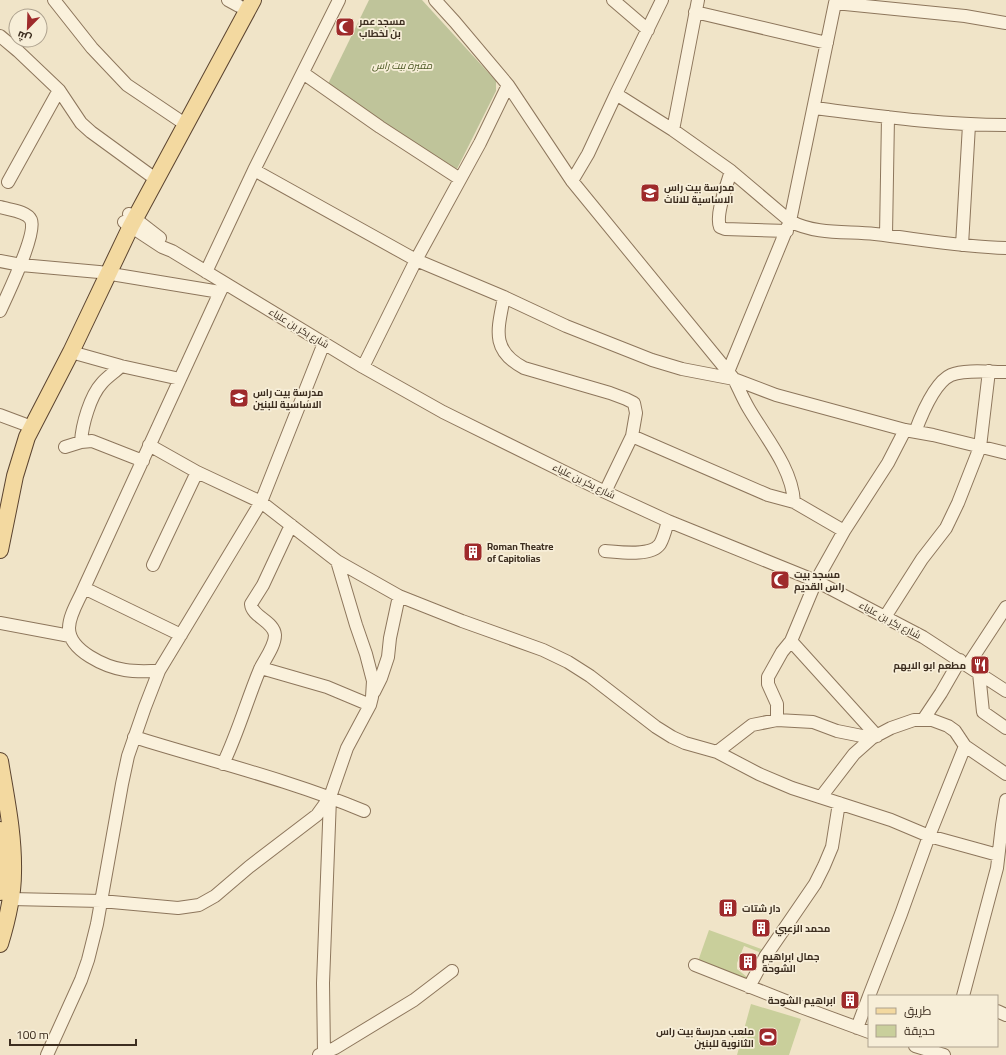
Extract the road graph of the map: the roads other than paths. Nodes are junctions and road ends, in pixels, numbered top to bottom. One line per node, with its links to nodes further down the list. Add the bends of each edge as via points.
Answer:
1 (54, 0): 19 (street, via 92,48 127,85)
2 (339, 0): 13 (street)
3 (435, 0): 14 (street)
4 (613, 0): 10 (street)
5 (662, 0): 10 (street)
6 (240, 1): 19 (main road); 30 (main road)
7 (835, 1): 9 (street); 12 (street)
8 (697, 6): 12 (street); 22 (street)
9 (1006, 23)
10 (648, 30): 16 (street)
11 (0, 36): 15 (street)
12 (827, 43): 17 (street)
13 (303, 73): 23 (street); 26 (street)
14 (508, 85): 26 (street); 27 (street)
15 (59, 90): 25 (street, via 81,123); 28 (street)
16 (616, 94): 22 (street); 27 (street, via 588,154)
17 (814, 108): 18 (street); 31 (street)
18 (888, 117): 21 (street); 32 (street)
19 (179, 120): 25 (main road)
20 (1006, 124): 21 (street)
21 (969, 125): 33 (street)
22 (673, 130): 24 (street)
23 (254, 170): 35 (street); 38 (street)
24 (730, 171): 31 (street); 31 (street, via 719,214 720,227 725,229)
25 (150, 175): 30 (main road)
26 (460, 179): 35 (street)
27 (572, 181): 49 (street)
28 (8, 182)
29 (0, 207): 37 (street, via 27,216 31,220 32,227)
30 (130, 220): 38 (street, شارع بكر بن علياء, via 162,247); 39 (main road)
31 (789, 226): 32 (street); 49 (street)
32 (886, 235): 33 (street)
33 (962, 245): 34 (street)
34 (1006, 248)
35 (416, 260): 41 (street); 46 (street)
36 (0, 261): 37 (street)
37 (21, 265): 39 (street); 42 (street)
38 (206, 272): 40 (street, شارع بكر بن علياء)
39 (104, 273): 40 (street); 44 (main road); 52 (main road)
40 (222, 288): 43 (street, شارع بكر بن علياء); 50 (street)
41 (504, 297): 49 (street, via 566,326 652,360 682,369); 54 (street, via 498,336 503,352 524,368 610,393 634,403 636,413)
42 (0, 311)
43 (324, 343): 46 (street, شارع بكر بن علياء); 64 (street)
44 (71, 352): 45 (street); 52 (main road)
45 (121, 366): 50 (street); 55 (street, via 102,383 94,395 82,429)
46 (363, 367): 62 (street, شارع بكر بن علياء, via 443,412)
47 (989, 372): 48 (street); 53 (street, via 960,372 949,376 939,386); 58 (street)
48 (1006, 372)
49 (731, 375): 53 (street, via 776,395); 65 (street, via 748,408 774,448 793,488)
50 (180, 379): 56 (street)
51 (0, 415): 52 (street)
52 (28, 425): 63 (main road, via 12,452); 69 (main road)
53 (910, 431): 58 (street); 68 (street)
54 (632, 436): 62 (street); 65 (street, via 768,495)
55 (81, 442): 57 (street); 60 (street, via 92,441)
56 (150, 445): 60 (street); 61 (street)
57 (65, 447)
58 (980, 447): 59 (street); 77 (street, via 946,528 922,559)
59 (1006, 453)
60 (143, 461): 74 (street)
61 (196, 472): 64 (street); 72 (street)
62 (605, 492): 66 (street, شارع بكر بن علياء)
63 (0, 497)
64 (261, 502): 67 (street); 79 (street)
65 (794, 502): 68 (street)
66 (668, 521): 70 (street, via 660,544 652,551); 73 (street, شارع بكر بن علياء)
67 (291, 525): 71 (street); 83 (street, via 263,585 251,604 252,609 269,624 275,636)
68 (844, 531): 73 (street)
69 (0, 550)
70 (606, 551)
71 (337, 561): 75 (street); 87 (street, via 373,681)
72 (153, 565)
73 (816, 581): 77 (street, شارع بكر بن علياء); 81 (street)
74 (84, 588): 79 (street); 80 (street, via 71,619)
75 (399, 596): 87 (street, via 388,657); 94 (street, via 544,650 590,676 656,727 685,743)
76 (1006, 607): 82 (street)
77 (885, 617): 82 (street, شارع بكر بن علياء)
78 (0, 623): 80 (street)
79 (181, 635): 84 (street)
80 (70, 636): 84 (street, via 81,650 104,664 126,670)
81 (790, 641): 88 (street, via 767,679 768,687 777,704); 92 (street)
82 (964, 663): 85 (street, شارع بكر بن علياء); 89 (street)
83 (261, 668): 87 (street); 96 (street)
84 (159, 671): 91 (street)
85 (979, 673): 86 (street, شارع بكر بن علياء); 90 (street, via 983,712)
86 (1006, 691)
87 (371, 701): 98 (street, via 347,748)
88 (778, 720): 92 (street, via 807,721 837,732); 94 (street, via 752,725)
89 (922, 720): 92 (street, via 891,728); 93 (street, via 932,720 948,726 955,731)
90 (1006, 728)
91 (134, 737): 96 (street); 108 (street, via 114,821)
92 (875, 737): 99 (street, via 854,754)
93 (965, 746): 97 (street); 104 (street)
94 (717, 752): 99 (street, via 759,774)
95 (0, 761): 107 (main road, via 12,836 14,874)
96 (223, 764): 98 (street)
97 (1006, 774)
98 (330, 797): 102 (street); 108 (street, via 317,815 204,903 178,908); 119 (street)
99 (821, 797): 101 (street)
100 (1006, 800): 105 (street)
101 (839, 803): 104 (street, via 892,820); 112 (street, via 832,847 824,866 815,884 765,957)
102 (364, 812)
103 (0, 830): 107 (main road)
104 (929, 836): 105 (street); 113 (street)
105 (998, 855): 106 (street)
106 (1002, 868): 114 (street)
107 (6, 895): 108 (street); 109 (main road, via 8,916)
108 (101, 901): 120 (street, via 85,969)
109 (0, 944)
110 (695, 965): 112 (street)
111 (452, 971): 119 (street, via 414,1000)
112 (749, 987): 116 (street)
113 (869, 995)
114 (963, 995)
115 (868, 999): 116 (street)
116 (857, 1028): 117 (street)
117 (868, 1032)
118 (918, 1047): 121 (street)
119 (321, 1054)
120 (47, 1055)
121 (944, 1055)

